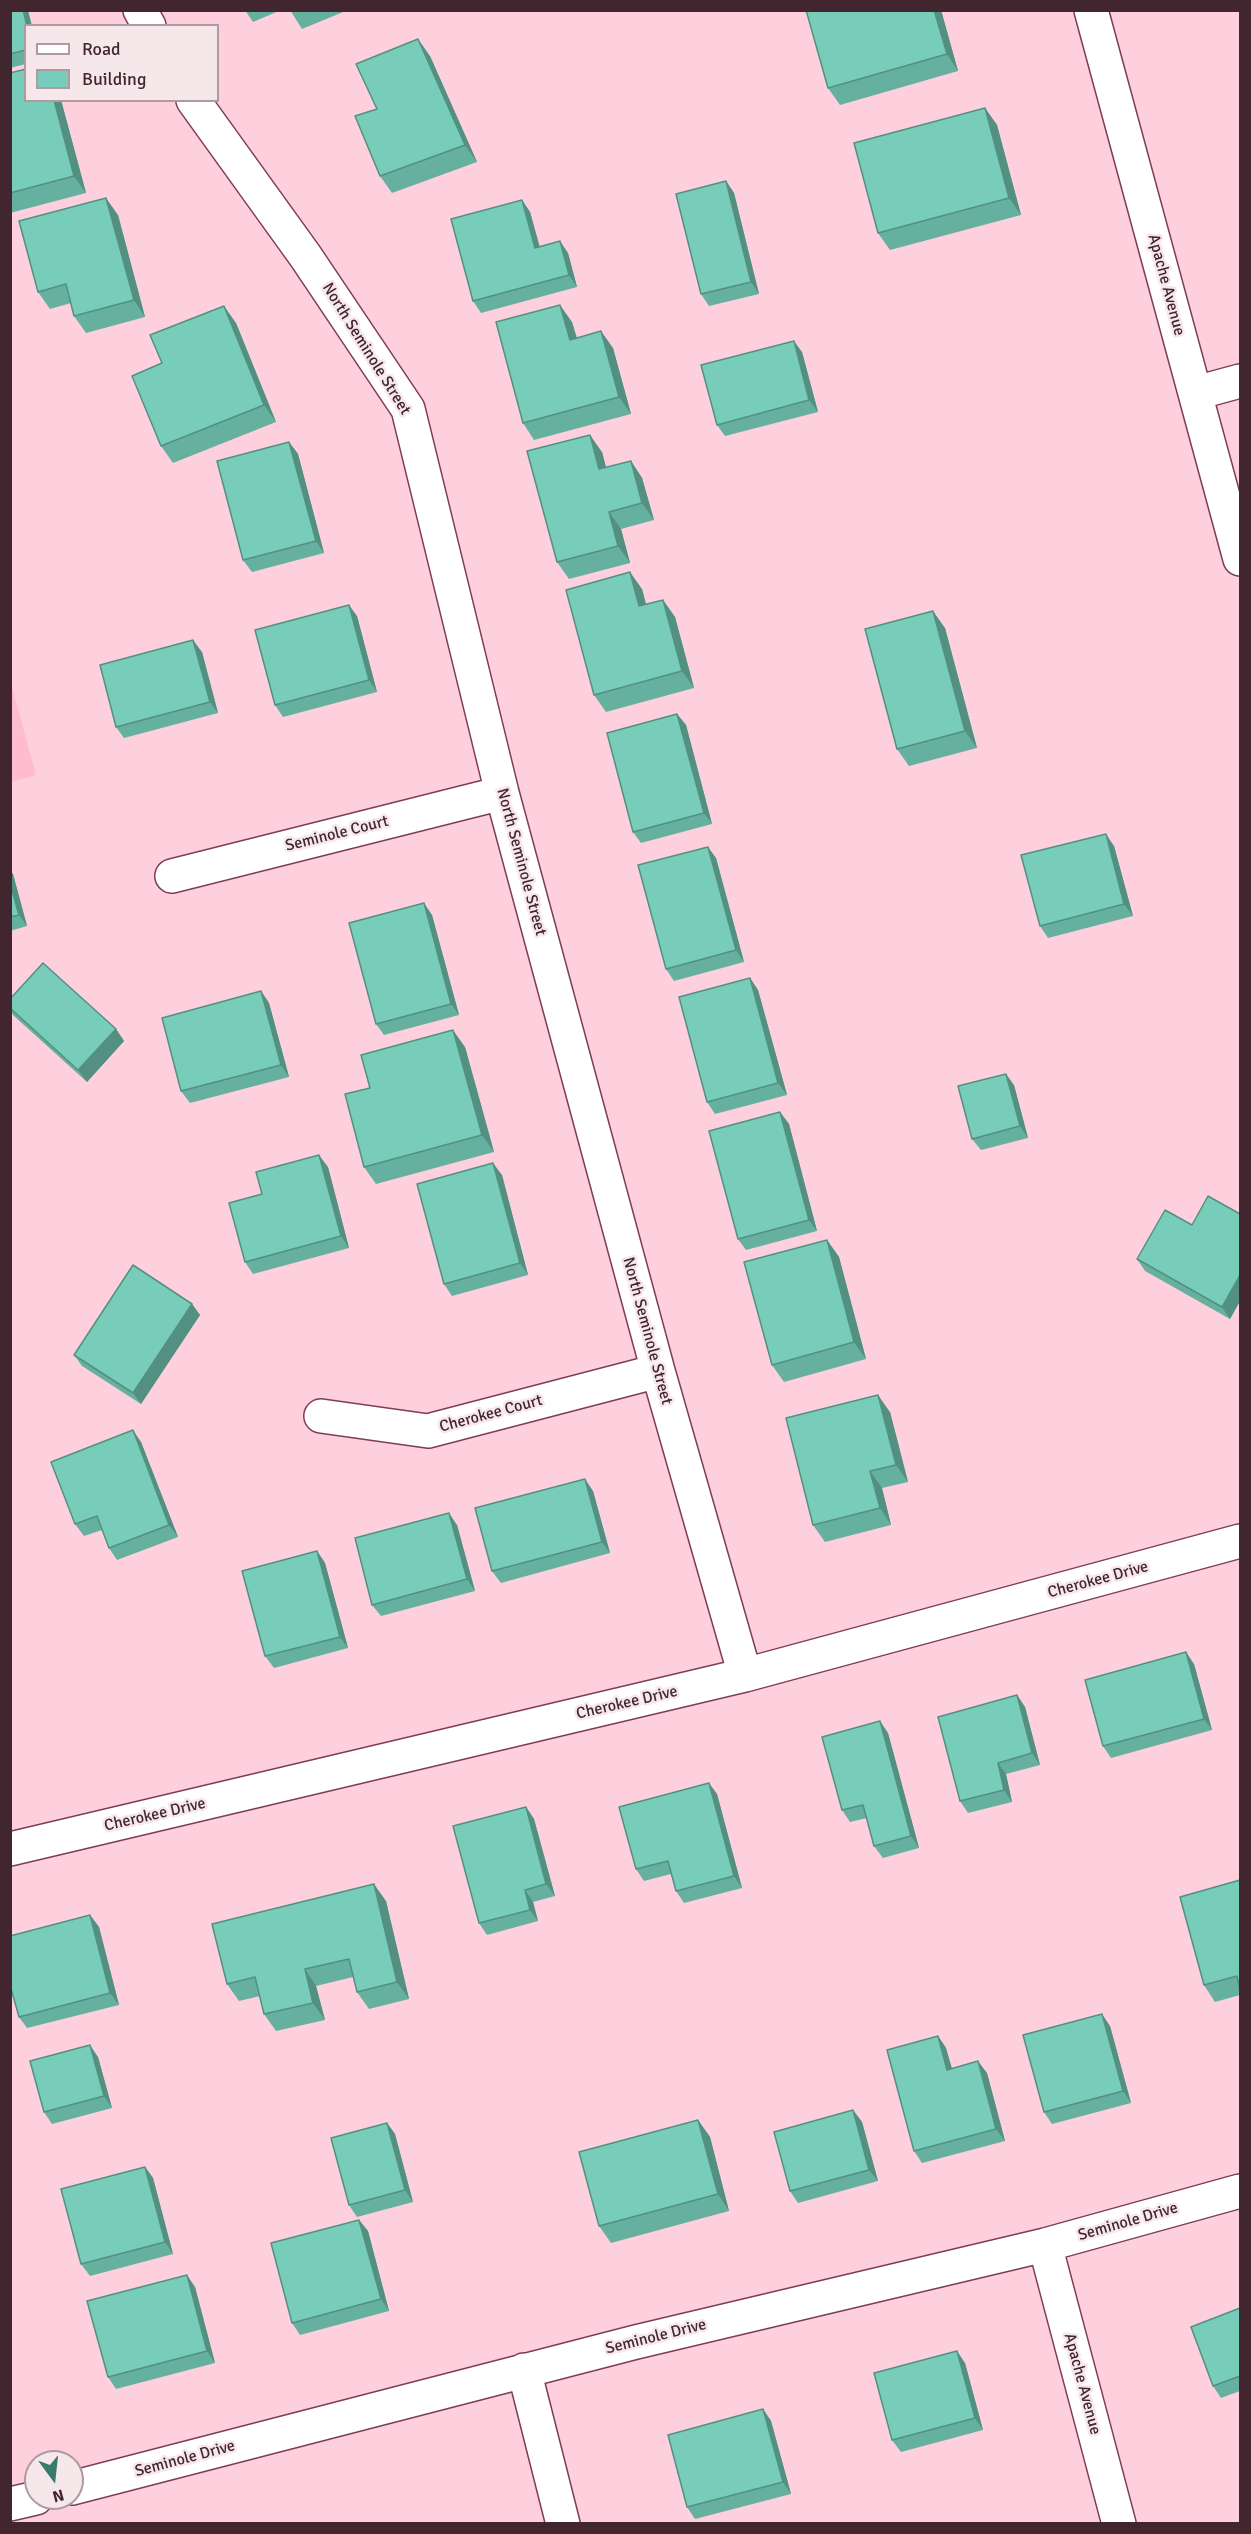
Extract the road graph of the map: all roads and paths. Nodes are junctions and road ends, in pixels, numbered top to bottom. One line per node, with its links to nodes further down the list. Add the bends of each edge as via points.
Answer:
1 (140, 10): 3 (street)
2 (1091, 10): 6 (street, Apache Avenue)
3 (148, 24)
4 (193, 102): 8 (street, North Seminole Street, via 306,257 408,409)
5 (1240, 381): 6 (street)
6 (1196, 393): 7 (street, Apache Avenue)
7 (1240, 559)
8 (502, 793): 9 (street, Seminole Court); 10 (street, North Seminole Street)
9 (172, 876)
10 (658, 1371): 11 (street, Cherokee Court, via 428,1431); 13 (street, North Seminole Street)
11 (321, 1416)
12 (1240, 1541): 13 (street, Cherokee Drive)
13 (745, 1675): 14 (street, Cherokee Drive)
14 (10, 1849)
15 (1240, 2191): 16 (street, Seminole Drive)
16 (1045, 2246): 17 (street, Seminole Drive); 20 (street, Apache Avenue)
17 (524, 2370): 18 (street, Seminole Drive); 19 (street)
18 (84, 2485)
19 (563, 2523)
20 (1119, 2523)

